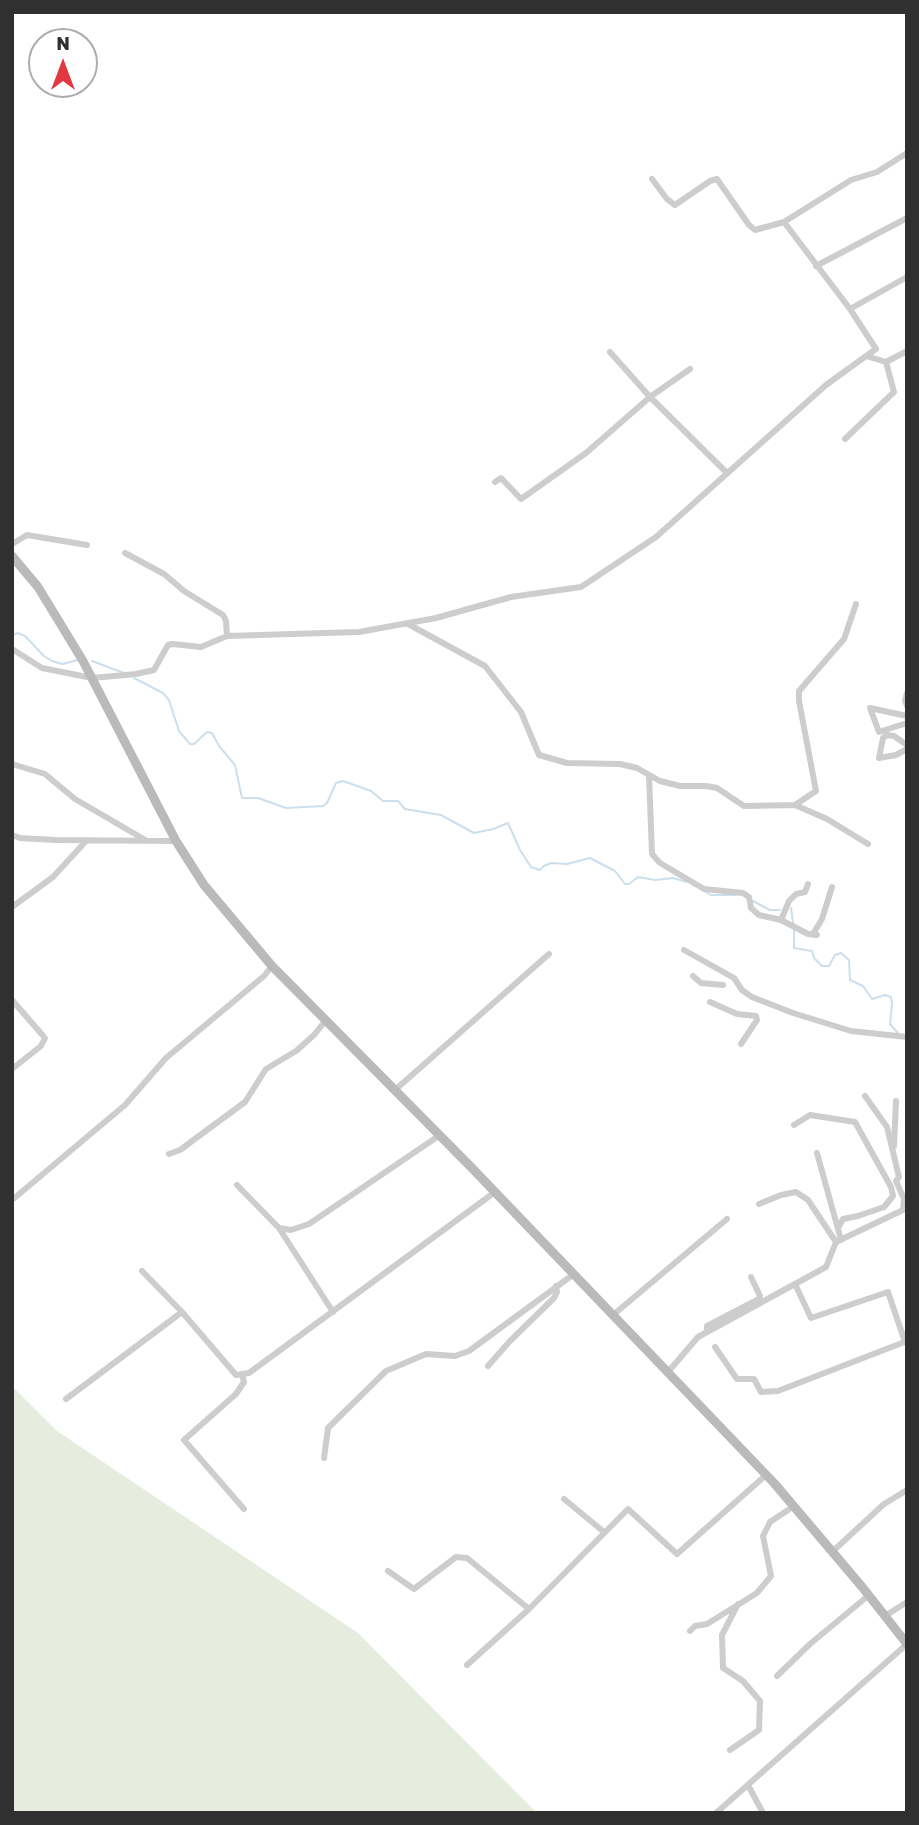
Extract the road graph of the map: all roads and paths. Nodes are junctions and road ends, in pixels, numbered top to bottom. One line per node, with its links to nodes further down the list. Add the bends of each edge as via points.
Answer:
1 (907, 153): 4 (street, via 877,172 851,180)
2 (652, 180): 4 (street, via 675,205 717,179 755,230)
3 (907, 218): 5 (street)
4 (784, 222): 5 (street)
5 (816, 265): 7 (street)
6 (907, 277): 7 (street)
7 (850, 309): 10 (street, via 876,349)
8 (907, 351): 11 (street)
9 (610, 352): 13 (street)
10 (866, 356): 11 (street); 15 (street, via 825,385)
11 (886, 362): 14 (street, via 894,392)
12 (690, 369): 13 (street)
13 (650, 397): 15 (street); 16 (street, via 586,453 521,499 501,478)
14 (845, 439)
15 (727, 473): 22 (street, via 656,537 581,587 511,597)
16 (495, 482)
17 (12, 544): 18 (street, via 27,535)
18 (87, 545)
19 (125, 553): 23 (street, via 223,615)
20 (12, 556): 25 (main road, via 37,587)
21 (856, 604): 33 (street, via 844,639 799,691 816,791)
22 (408, 624): 23 (street, via 359,632); 32 (street, via 485,666 521,712 539,755 568,763 620,764)
23 (227, 636): 25 (street, via 201,647 172,643 154,670)
24 (12, 649): 25 (street, via 42,668)
25 (92, 678): 37 (main road)
26 (907, 693): 27 (street)
27 (907, 706)
28 (907, 716): 29 (street, via 870,708 879,733)
29 (907, 723)
30 (907, 747): 30 (street, via 887,735 879,758 896,755)
31 (12, 764): 36 (street, via 45,774 75,799)
32 (649, 775): 33 (street, via 680,786 717,788 744,806); 42 (street, via 652,854 660,863 704,888 743,893 754,912)
33 (795, 805): 38 (street)
34 (12, 835): 35 (street)
35 (86, 841): 36 (street); 41 (street, via 53,877)
36 (149, 841): 37 (street)
37 (176, 841): 45 (main road, via 204,885)
38 (869, 844)
39 (808, 884): 42 (street, via 805,892 789,901)
40 (832, 887): 42 (street, via 815,934)
41 (12, 907)
42 (781, 920)
43 (684, 950): 51 (street, via 734,978 752,997 793,1013 851,1031)
44 (550, 954): 54 (street)
45 (272, 966): 50 (main road); 64 (street, via 166,1058 125,1105)
46 (693, 976): 47 (street, via 701,983)
47 (723, 985)
48 (12, 1000): 53 (street, via 45,1038)
49 (710, 1002): 52 (street, via 756,1017)
50 (326, 1020): 54 (main road); 60 (street, via 296,1051 266,1069 245,1102)
51 (907, 1037)
52 (741, 1044)
53 (12, 1069)
54 (395, 1090): 58 (main road)
55 (865, 1096): 61 (street, via 887,1127)
56 (896, 1101): 61 (street)
57 (793, 1125): 68 (street, via 810,1115 855,1122 891,1187 893,1196 884,1206 844,1219)
58 (440, 1135): 63 (main road); 67 (street, via 309,1224 291,1230)
59 (817, 1153): 68 (street)
60 (169, 1154)
61 (893, 1155): 69 (street, via 903,1210)
62 (237, 1185): 67 (street)
63 (495, 1192): 71 (main road); 76 (street)
64 (12, 1200)
65 (759, 1204): 69 (street, via 796,1192 808,1200)
66 (727, 1219): 77 (street)
67 (279, 1228): 76 (street)
68 (838, 1228): 69 (street)
69 (838, 1241): 73 (street, via 826,1267)
70 (142, 1271): 75 (street)
71 (574, 1274): 74 (street); 77 (main road)
72 (751, 1278): 78 (street, via 759,1299 707,1326)
73 (795, 1284): 78 (street); 79 (street, via 811,1318 888,1292)
74 (556, 1286): 81 (street, via 554,1298); 85 (street, via 469,1351 455,1356 426,1354 386,1371 328,1428)
75 (182, 1311): 83 (street, via 236,1375); 84 (street)
76 (333, 1312): 83 (street)
77 (613, 1315): 82 (main road)
78 (707, 1332): 82 (street)
79 (906, 1341): 80 (street, via 778,1391 761,1392 754,1379 737,1379)
80 (715, 1347)
81 (488, 1366)
82 (668, 1372): 86 (main road)
83 (242, 1374): 90 (street, via 244,1382 236,1394 184,1440)
84 (66, 1399)
85 (324, 1458)
86 (766, 1475): 89 (main road); 91 (street, via 677,1554 628,1509)
87 (907, 1490): 92 (street, via 884,1504)
88 (564, 1499): 91 (street)
89 (793, 1506): 92 (main road); 96 (street, via 770,1522 763,1536 771,1576 757,1593)
90 (244, 1508)
91 (604, 1532): 97 (street)
92 (832, 1552): 94 (main road)
93 (388, 1571): 97 (street, via 414,1589 456,1557 467,1558)
94 (869, 1595): 98 (main road); 102 (street)
95 (907, 1602): 98 (street)
96 (738, 1604): 99 (street); 103 (street, via 722,1635 723,1668 743,1681 760,1701 759,1730)
97 (529, 1609): 101 (street)
98 (885, 1616): 100 (main road)
99 (690, 1631)
100 (907, 1644): 104 (street)
101 (467, 1665)
102 (777, 1676)
103 (730, 1749)
104 (748, 1785): 105 (street); 106 (street)
105 (716, 1813)
106 (764, 1813)

